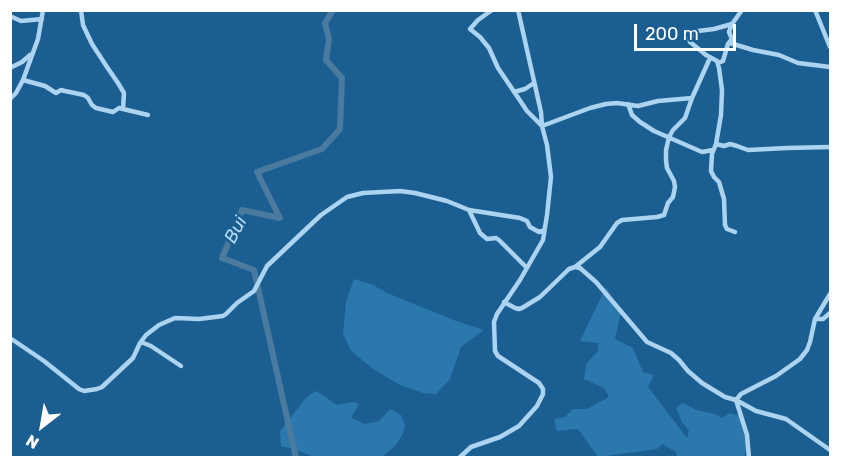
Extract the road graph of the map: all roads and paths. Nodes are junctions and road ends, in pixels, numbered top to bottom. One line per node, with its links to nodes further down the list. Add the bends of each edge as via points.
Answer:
1 (43, 10): 8 (street)
2 (81, 10): 23 (street, via 92,44 124,93)
3 (492, 10): 19 (street, via 470,29 489,48)
4 (518, 10): 18 (street)
5 (742, 10): 9 (street)
6 (815, 10): 11 (street)
7 (10, 16): 8 (street, via 21,21)
8 (42, 19): 12 (street)
9 (732, 24): 10 (street); 13 (street, via 698,31 689,38)
10 (730, 43): 14 (street, via 723,62); 15 (street, via 798,63)
11 (831, 46)
12 (35, 48): 16 (street, via 24,61); 17 (street)
13 (710, 58): 14 (street); 20 (street)
14 (718, 63): 27 (street, via 722,94)
15 (831, 67)
16 (10, 68)
17 (23, 80): 21 (street); 23 (street, via 56,93 60,90 84,95 96,108 113,112)
18 (534, 83): 19 (street); 25 (street)
19 (514, 92): 25 (street)
20 (692, 98): 22 (street); 26 (street, via 685,118)
21 (10, 99)
22 (628, 104): 25 (street, via 598,106); 26 (street, via 636,119)
23 (123, 109): 24 (street)
24 (148, 116)
25 (542, 126): 31 (street, via 551,177)
26 (669, 137): 29 (street, via 702,152); 33 (street, via 666,160 675,188 664,215 616,223 600,247)
27 (716, 144): 28 (street, via 748,150); 29 (street)
28 (831, 147)
29 (713, 150): 32 (street, via 711,171 724,199 725,225)
30 (469, 210): 31 (street, via 520,218 539,232); 34 (street, via 478,231 487,239 499,240); 40 (street, via 400,191 347,197 321,215 275,258 254,291 226,314 175,318 159,325)
31 (544, 230): 34 (street, via 543,240)
32 (735, 232)
33 (574, 267): 36 (street, via 522,308); 42 (street, via 596,282 647,342 671,353 702,383)
34 (527, 268): 36 (street)
35 (831, 294): 38 (street)
36 (504, 302): 44 (street, via 494,322 496,354 539,383 543,394 519,426 471,447)
37 (831, 313): 38 (street)
38 (816, 319): 42 (street, via 807,350 800,359)
39 (10, 338): 40 (street, via 84,391 102,387 133,358)
40 (141, 342): 41 (street)
41 (181, 366)
42 (736, 400): 43 (street, via 764,414 786,419); 45 (street, via 747,435)
43 (831, 450)
44 (459, 458)
45 (749, 458)

